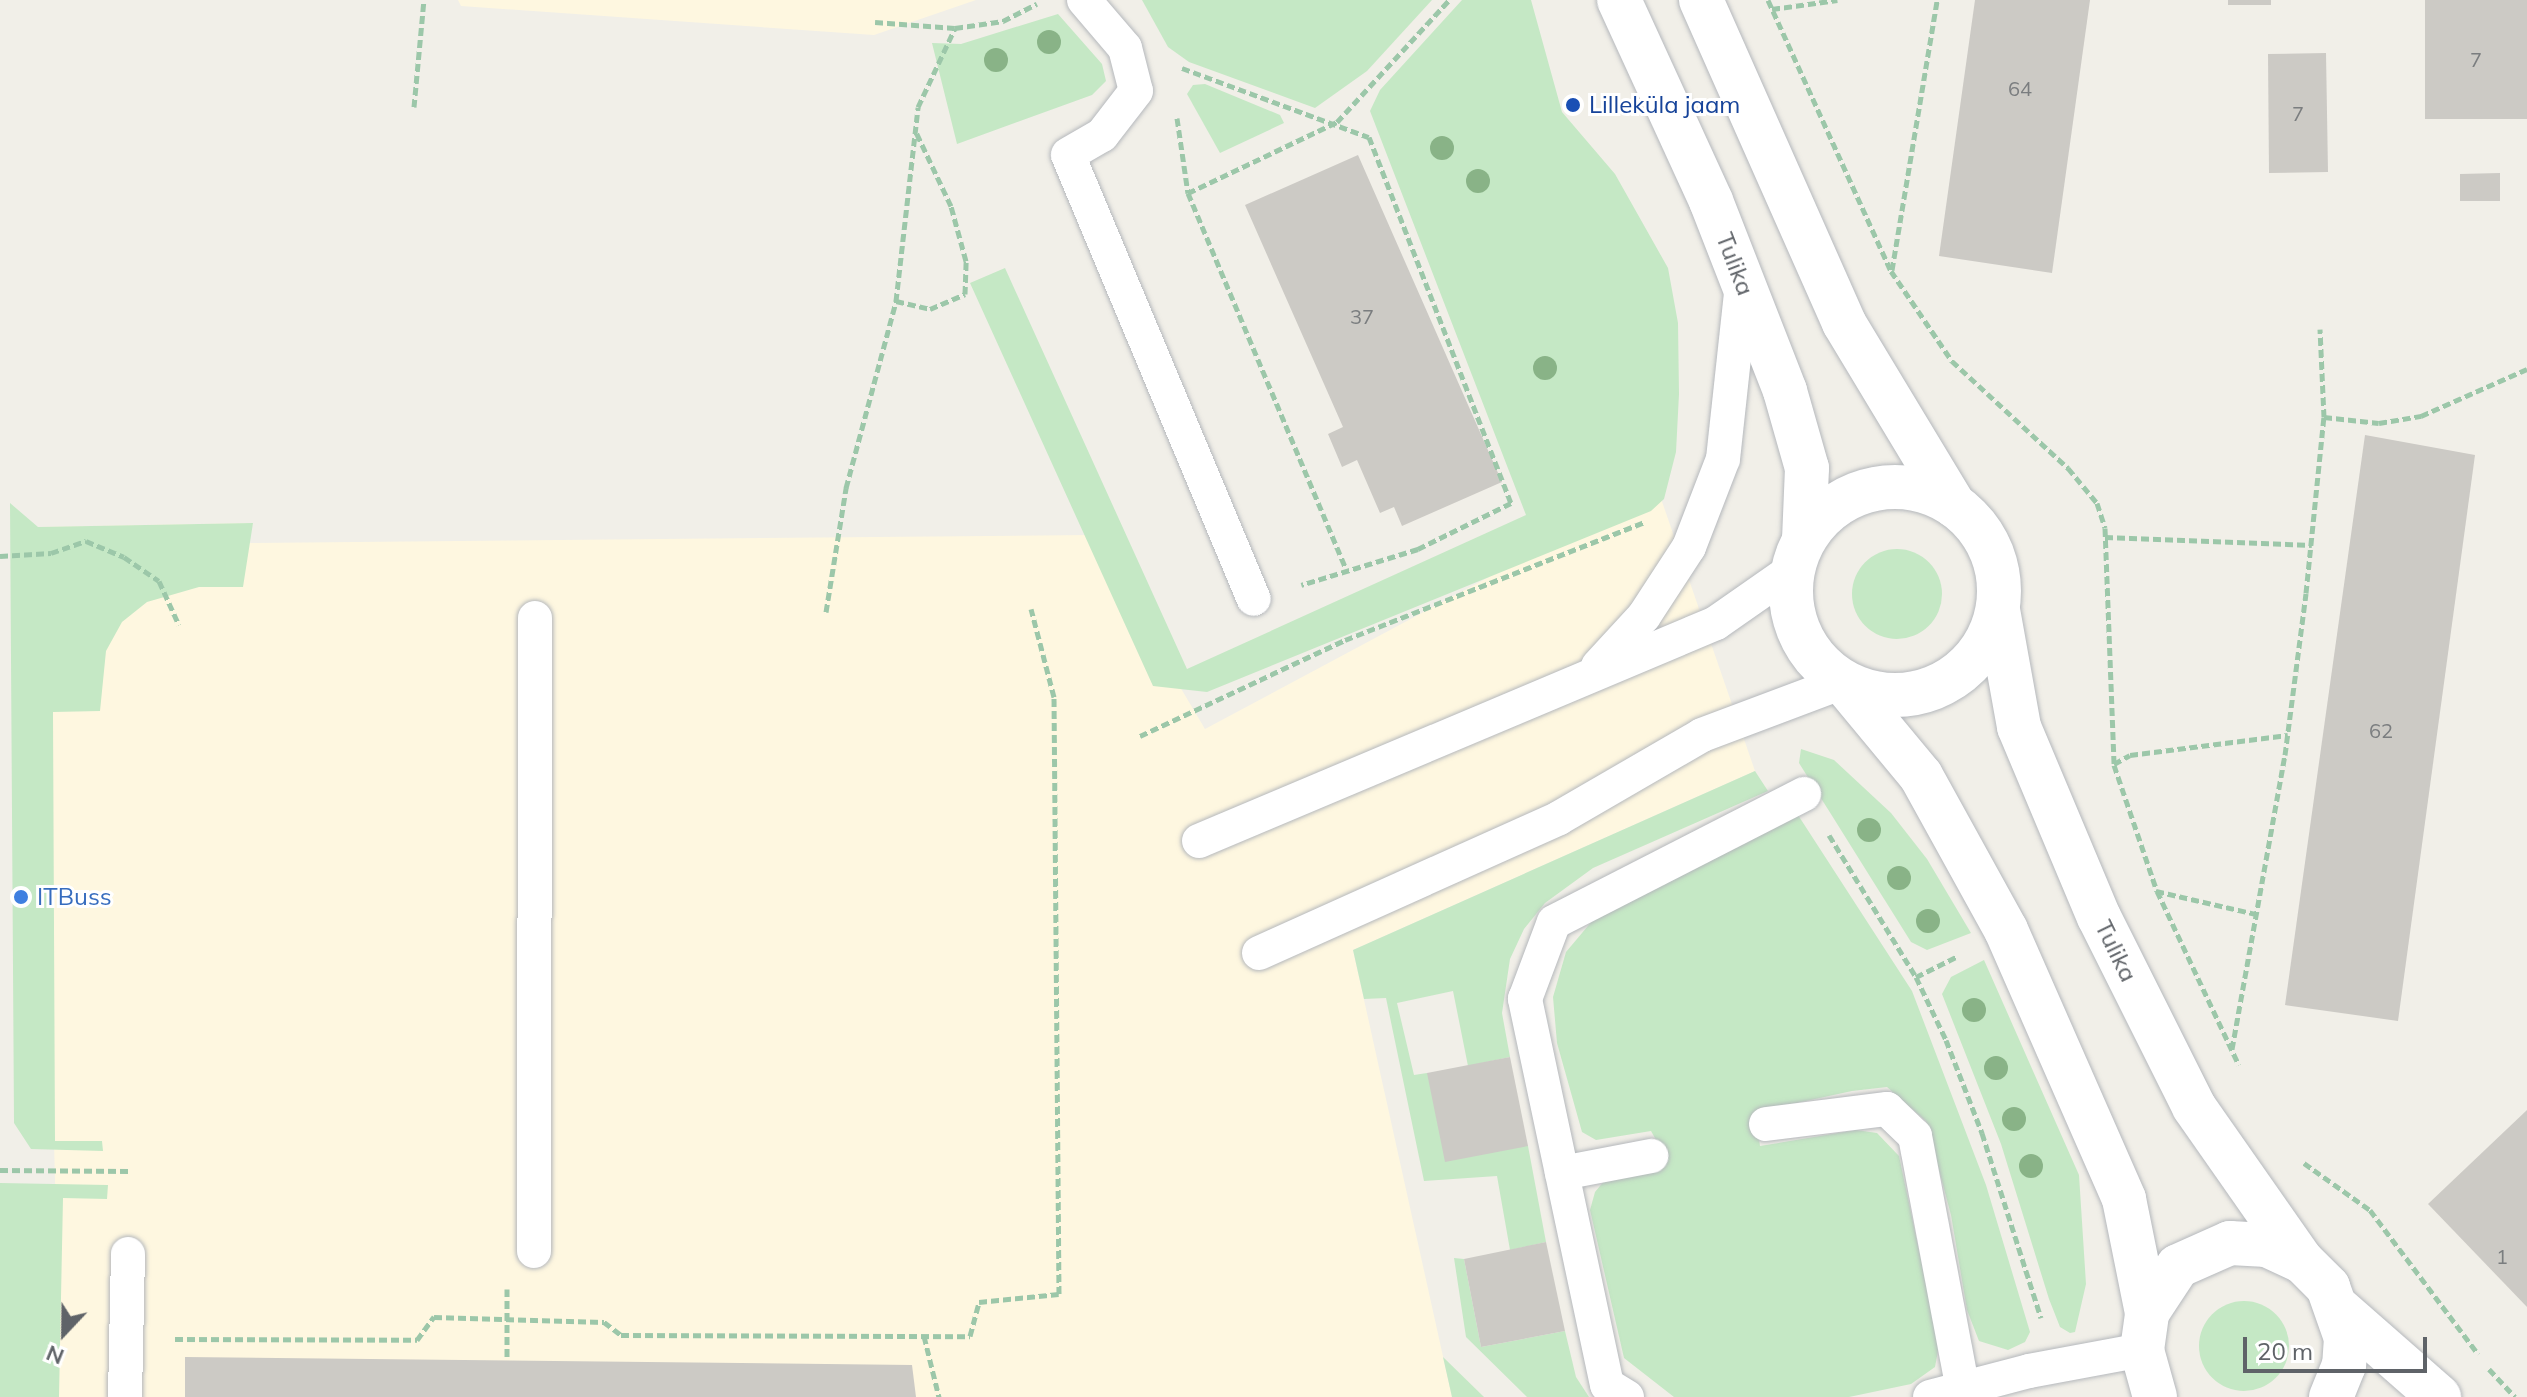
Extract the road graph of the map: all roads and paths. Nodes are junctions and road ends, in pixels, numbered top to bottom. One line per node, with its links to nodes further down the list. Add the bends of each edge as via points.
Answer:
1 (424, 0): 14 (path)
2 (1044, 0): 12 (path, via 1003,21)
3 (1084, 0): 13 (lane)
4 (1449, 0): 16 (path)
5 (1619, 0): 20 (street, Tulika, via 1711,201)
6 (1701, 0): 25 (street, via 1844,323)
7 (1768, 0): 10 (path)
8 (1837, 0): 10 (path)
9 (1937, 0): 19 (path)
10 (1772, 9): 19 (path)
11 (875, 22): 12 (path)
12 (955, 28): 17 (path, via 918,107)
13 (1125, 48): 16 (path); 32 (lane, via 1136,91 1102,135 1068,155)
14 (414, 107)
15 (1176, 109): 18 (path)
16 (1337, 122): 18 (path); 31 (path, via 1369,137 1511,503 1418,549)
17 (916, 131): 21 (path); 21 (path, via 951,206 966,261 965,294 930,309)
18 (1188, 193): 31 (path)
19 (1891, 271): 27 (path, via 1952,361 2068,468 2097,503)
20 (1742, 285): 29 (street, Tulika, via 1785,391 1807,468); 38 (lane, via 1723,459 1689,547 1644,616)
21 (896, 301): 35 (path, via 846,488)
22 (2320, 329): 24 (path)
23 (2527, 369): 24 (path, via 2421,416 2379,423)
24 (2324, 417): 28 (path)
25 (1954, 505): 29 (street, via 1924,490 1889,486 1867,491 1826,512); 34 (street, via 1979,530 1993,555)
26 (1657, 517): 41 (path, via 1345,640)
27 (2105, 537): 28 (path); 42 (path)
28 (2312, 545): 40 (path)
29 (1798, 555): 38 (lane, via 1716,623); 39 (street, via 1791,603 1799,636 1818,662)
30 (0, 556): 37 (path, via 51,553 86,541 124,557 159,581)
31 (1347, 571): 32 (path)
32 (1254, 599)
33 (1031, 609): 66 (path, via 1054,697 1059,1294 979,1302 970,1336)
34 (1998, 610): 39 (street, via 1987,641 1967,668 1939,687 1907,695 1875,694); 60 (street, Tulika, via 2019,727 2099,917 2194,1107)
35 (826, 612)
36 (535, 618): 58 (lane)
37 (179, 625)
38 (1593, 671): 44 (lane)
39 (1843, 682): 48 (lane, via 1702,735 1559,818); 64 (street, via 1921,776 2006,930 2124,1199)
40 (2288, 735): 42 (path, via 2130,755); 46 (path)
41 (1140, 736)
42 (2114, 765): 45 (path)
43 (1804, 794): 49 (path); 57 (lane, via 1554,922 1525,999)
44 (1199, 841)
45 (2157, 891): 46 (path); 50 (path)
46 (2256, 914): 50 (path)
47 (1970, 950): 49 (path)
48 (1259, 953)
49 (1916, 977): 68 (path, via 1982,1133)
50 (2232, 1050): 51 (path)
51 (2243, 1074)
52 (1766, 1124): 69 (lane, via 1887,1109 1915,1136)
53 (1651, 1156): 57 (lane)
54 (2301, 1159): 77 (path, via 2318,1177 2370,1210)
55 (0, 1170): 56 (path)
56 (129, 1171)
57 (1562, 1173): 73 (lane, via 1607,1385)
58 (534, 1251)
59 (128, 1254): 65 (lane)
60 (2302, 1261): 62 (street, via 2328,1287); 64 (street, via 2267,1245 2230,1243 2178,1266)
61 (507, 1278): 63 (path)
62 (2340, 1310): 75 (street, via 2344,1365); 76 (street)
63 (506, 1319): 65 (path, via 434,1317 417,1340); 66 (path, via 604,1322 621,1335); 67 (path)
64 (2144, 1331): 68 (lane); 70 (street)
65 (126, 1335): 71 (lane)
66 (924, 1336): 72 (path)
67 (507, 1360)
68 (2057, 1366): 69 (lane)
69 (1963, 1389): 74 (lane)
70 (2156, 1396)
71 (125, 1397)
72 (939, 1397)
73 (1627, 1397)
74 (1930, 1397)
75 (2331, 1397)
76 (2439, 1397)
77 (2515, 1397)

